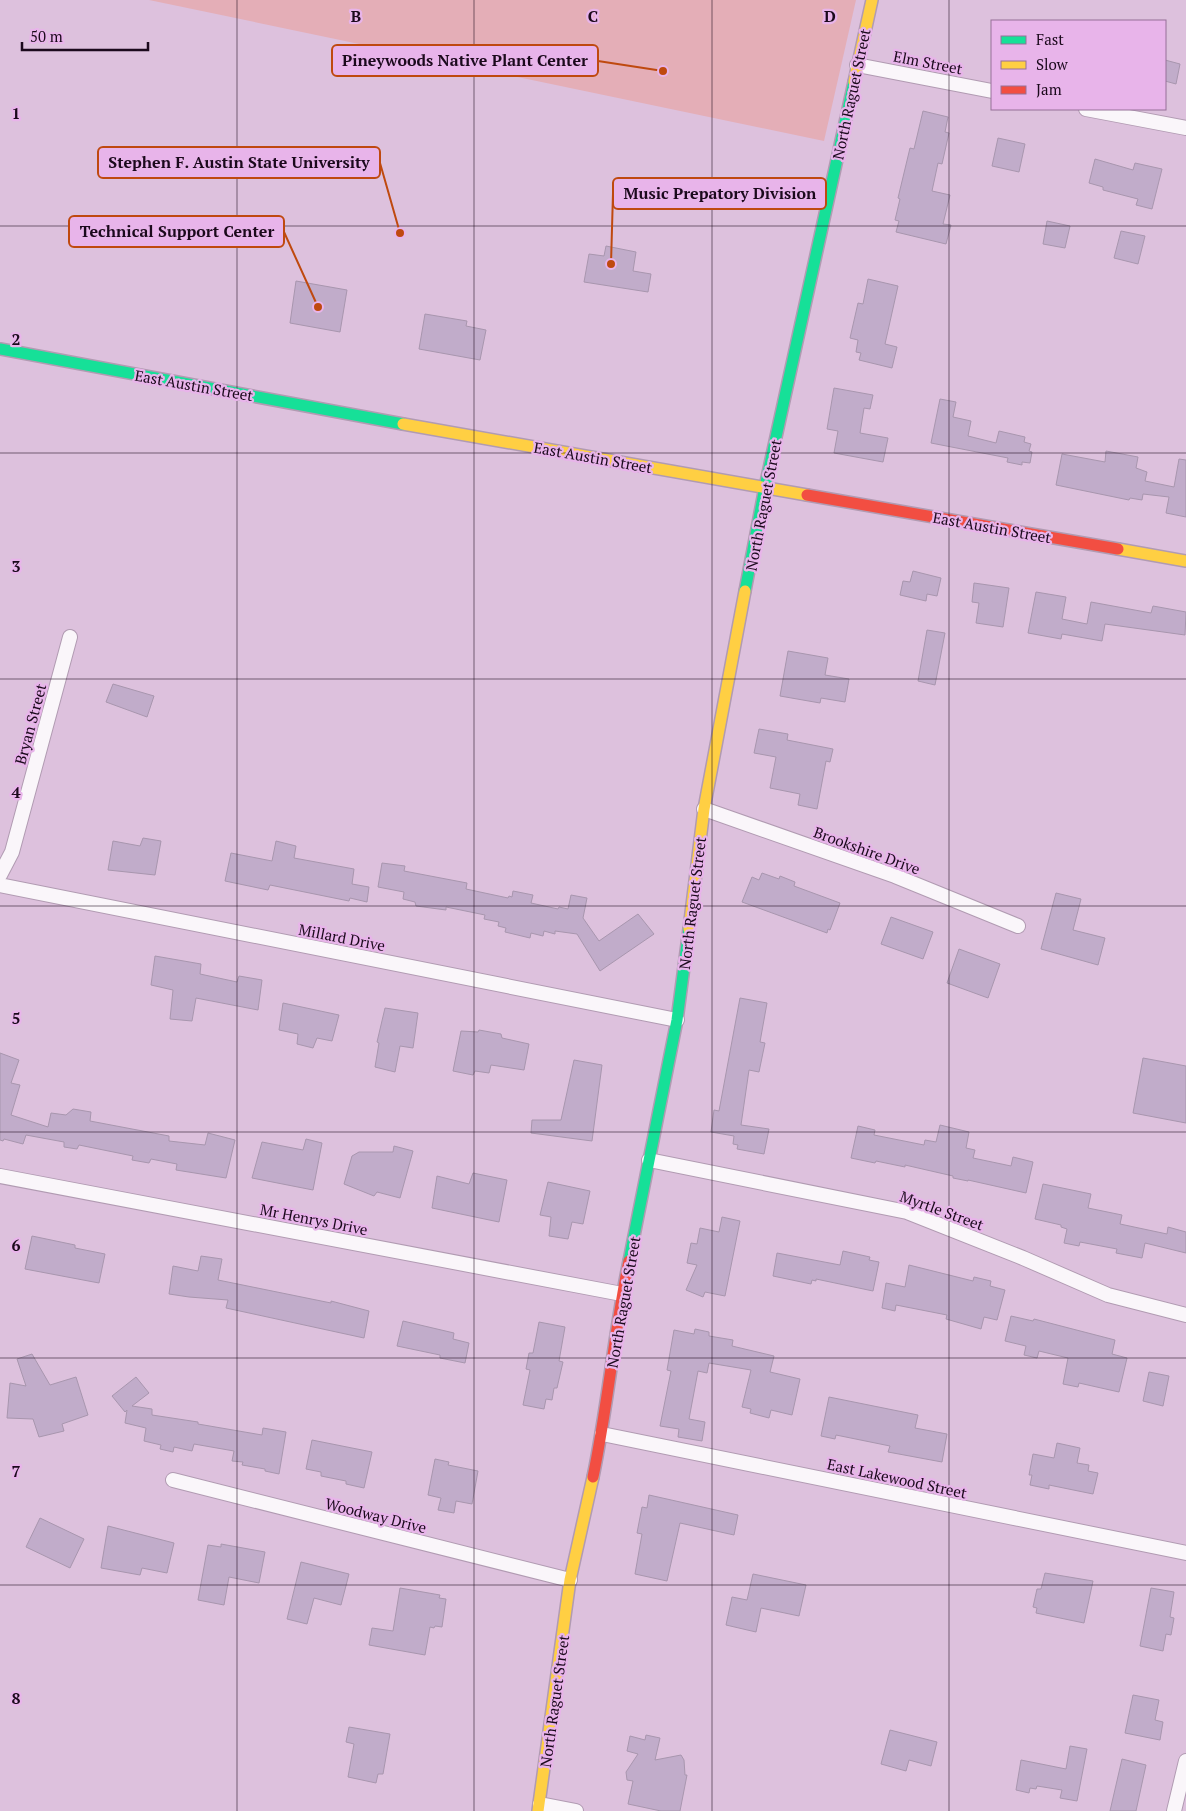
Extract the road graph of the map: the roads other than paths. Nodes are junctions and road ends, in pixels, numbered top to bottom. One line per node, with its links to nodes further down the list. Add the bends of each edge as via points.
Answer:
1 (872, 0): 2 (street, North Raguet Street)
2 (857, 66): 3 (street, Elm Street); 7 (street, North Raguet Street)
3 (991, 91)
4 (1091, 110): 5 (street)
5 (1186, 128)
6 (0, 349): 7 (street, East Austin Street)
7 (765, 487): 8 (street, East Austin Street); 10 (street, North Raguet Street)
8 (1186, 561)
9 (70, 637): 11 (street, Bryan Street, via 12,852)
10 (704, 809): 13 (street, Brookshire Drive, via 895,876); 14 (street, North Raguet Street)
11 (0, 875)
12 (0, 885): 14 (street, Millard Drive)
13 (1018, 926)
14 (677, 1020): 15 (street, North Raguet Street)
15 (649, 1160): 17 (street, North Raguet Street); 18 (street, Myrtle Street, via 907,1212 1108,1294)
16 (0, 1176): 17 (street, Mr Henrys Drive)
17 (622, 1294): 19 (street, North Raguet Street)
18 (1186, 1315)
19 (602, 1434): 21 (street, East Lakewood Street); 22 (street, North Raguet Street)
20 (173, 1480): 22 (street, Woodway Drive)
21 (1186, 1553)
22 (570, 1580): 24 (street, North Raguet Street)
23 (1186, 1761): 26 (street)
24 (539, 1807): 25 (street)
25 (576, 1811)
26 (1174, 1811)

